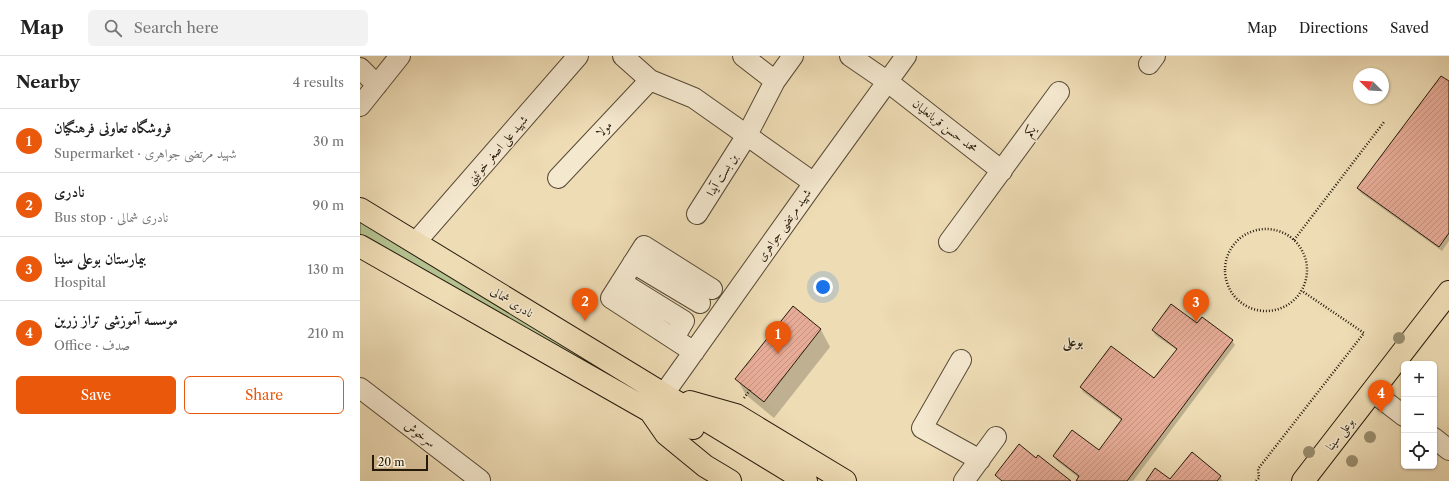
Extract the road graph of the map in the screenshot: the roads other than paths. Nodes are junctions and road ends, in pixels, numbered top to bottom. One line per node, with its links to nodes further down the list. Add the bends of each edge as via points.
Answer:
1 (400, 56): 12 (street)
2 (578, 56): 22 (street, شهید علی اصغر خوئینی)
3 (623, 56): 9 (street)
4 (743, 56): 10 (street)
5 (793, 56): 10 (street, بن بست آیدا)
6 (850, 56): 11 (street, محمد حسن قربانعلیان)
7 (906, 56): 11 (street, شهید مرتضی جواهری)
8 (360, 68): 12 (street)
9 (650, 80): 15 (street, via 694,98); 17 (street, مولا)
10 (775, 81): 15 (street, بن بست آیدا)
11 (888, 82): 16 (street, محمد حسن قربانعلیان); 18 (street, شهید مرتضی جواهری)
12 (377, 85): 14 (street)
13 (1059, 92): 16 (street, یکم)
14 (360, 106)
15 (747, 135): 18 (street); 20 (street, بن بست آیدا)
16 (1002, 171): 21 (street, یکم)
17 (558, 178)
18 (814, 183): 26 (street, شهید مرتضی جواهری)
19 (360, 209): 22 (main road, نادری شمالی)
20 (697, 214)
21 (950, 242)
22 (415, 243): 30 (main road, نادری شمالی)
23 (360, 246): 30 (main road, نادری شمالی)
24 (1449, 292): 29 (main road, بوعلی سینا)
25 (706, 296): 26 (street, via 644,246 611,298)
26 (694, 352): 30 (street, شهید مرتضی جواهری)
27 (961, 360): 35 (street, via 922,428)
28 (360, 388): 36 (street, سرخوش)
29 (1372, 392): 31 (street); 42 (main road, بوعلی سینا)
30 (656, 403): 37 (main road, نادری شمالی, via 666,434); 38 (main road, نادری شمالی); 39 (main road, نادری شمالی); 40 (main road, نادری شمالی, via 736,415)
31 (1401, 414)
32 (996, 437): 35 (street)
33 (1437, 440): 34 (street)
34 (1449, 450)
35 (980, 460): 41 (street)
36 (480, 480)
37 (726, 480)
38 (777, 481)
39 (806, 481)
40 (845, 481)
41 (964, 481)
42 (1303, 481)

